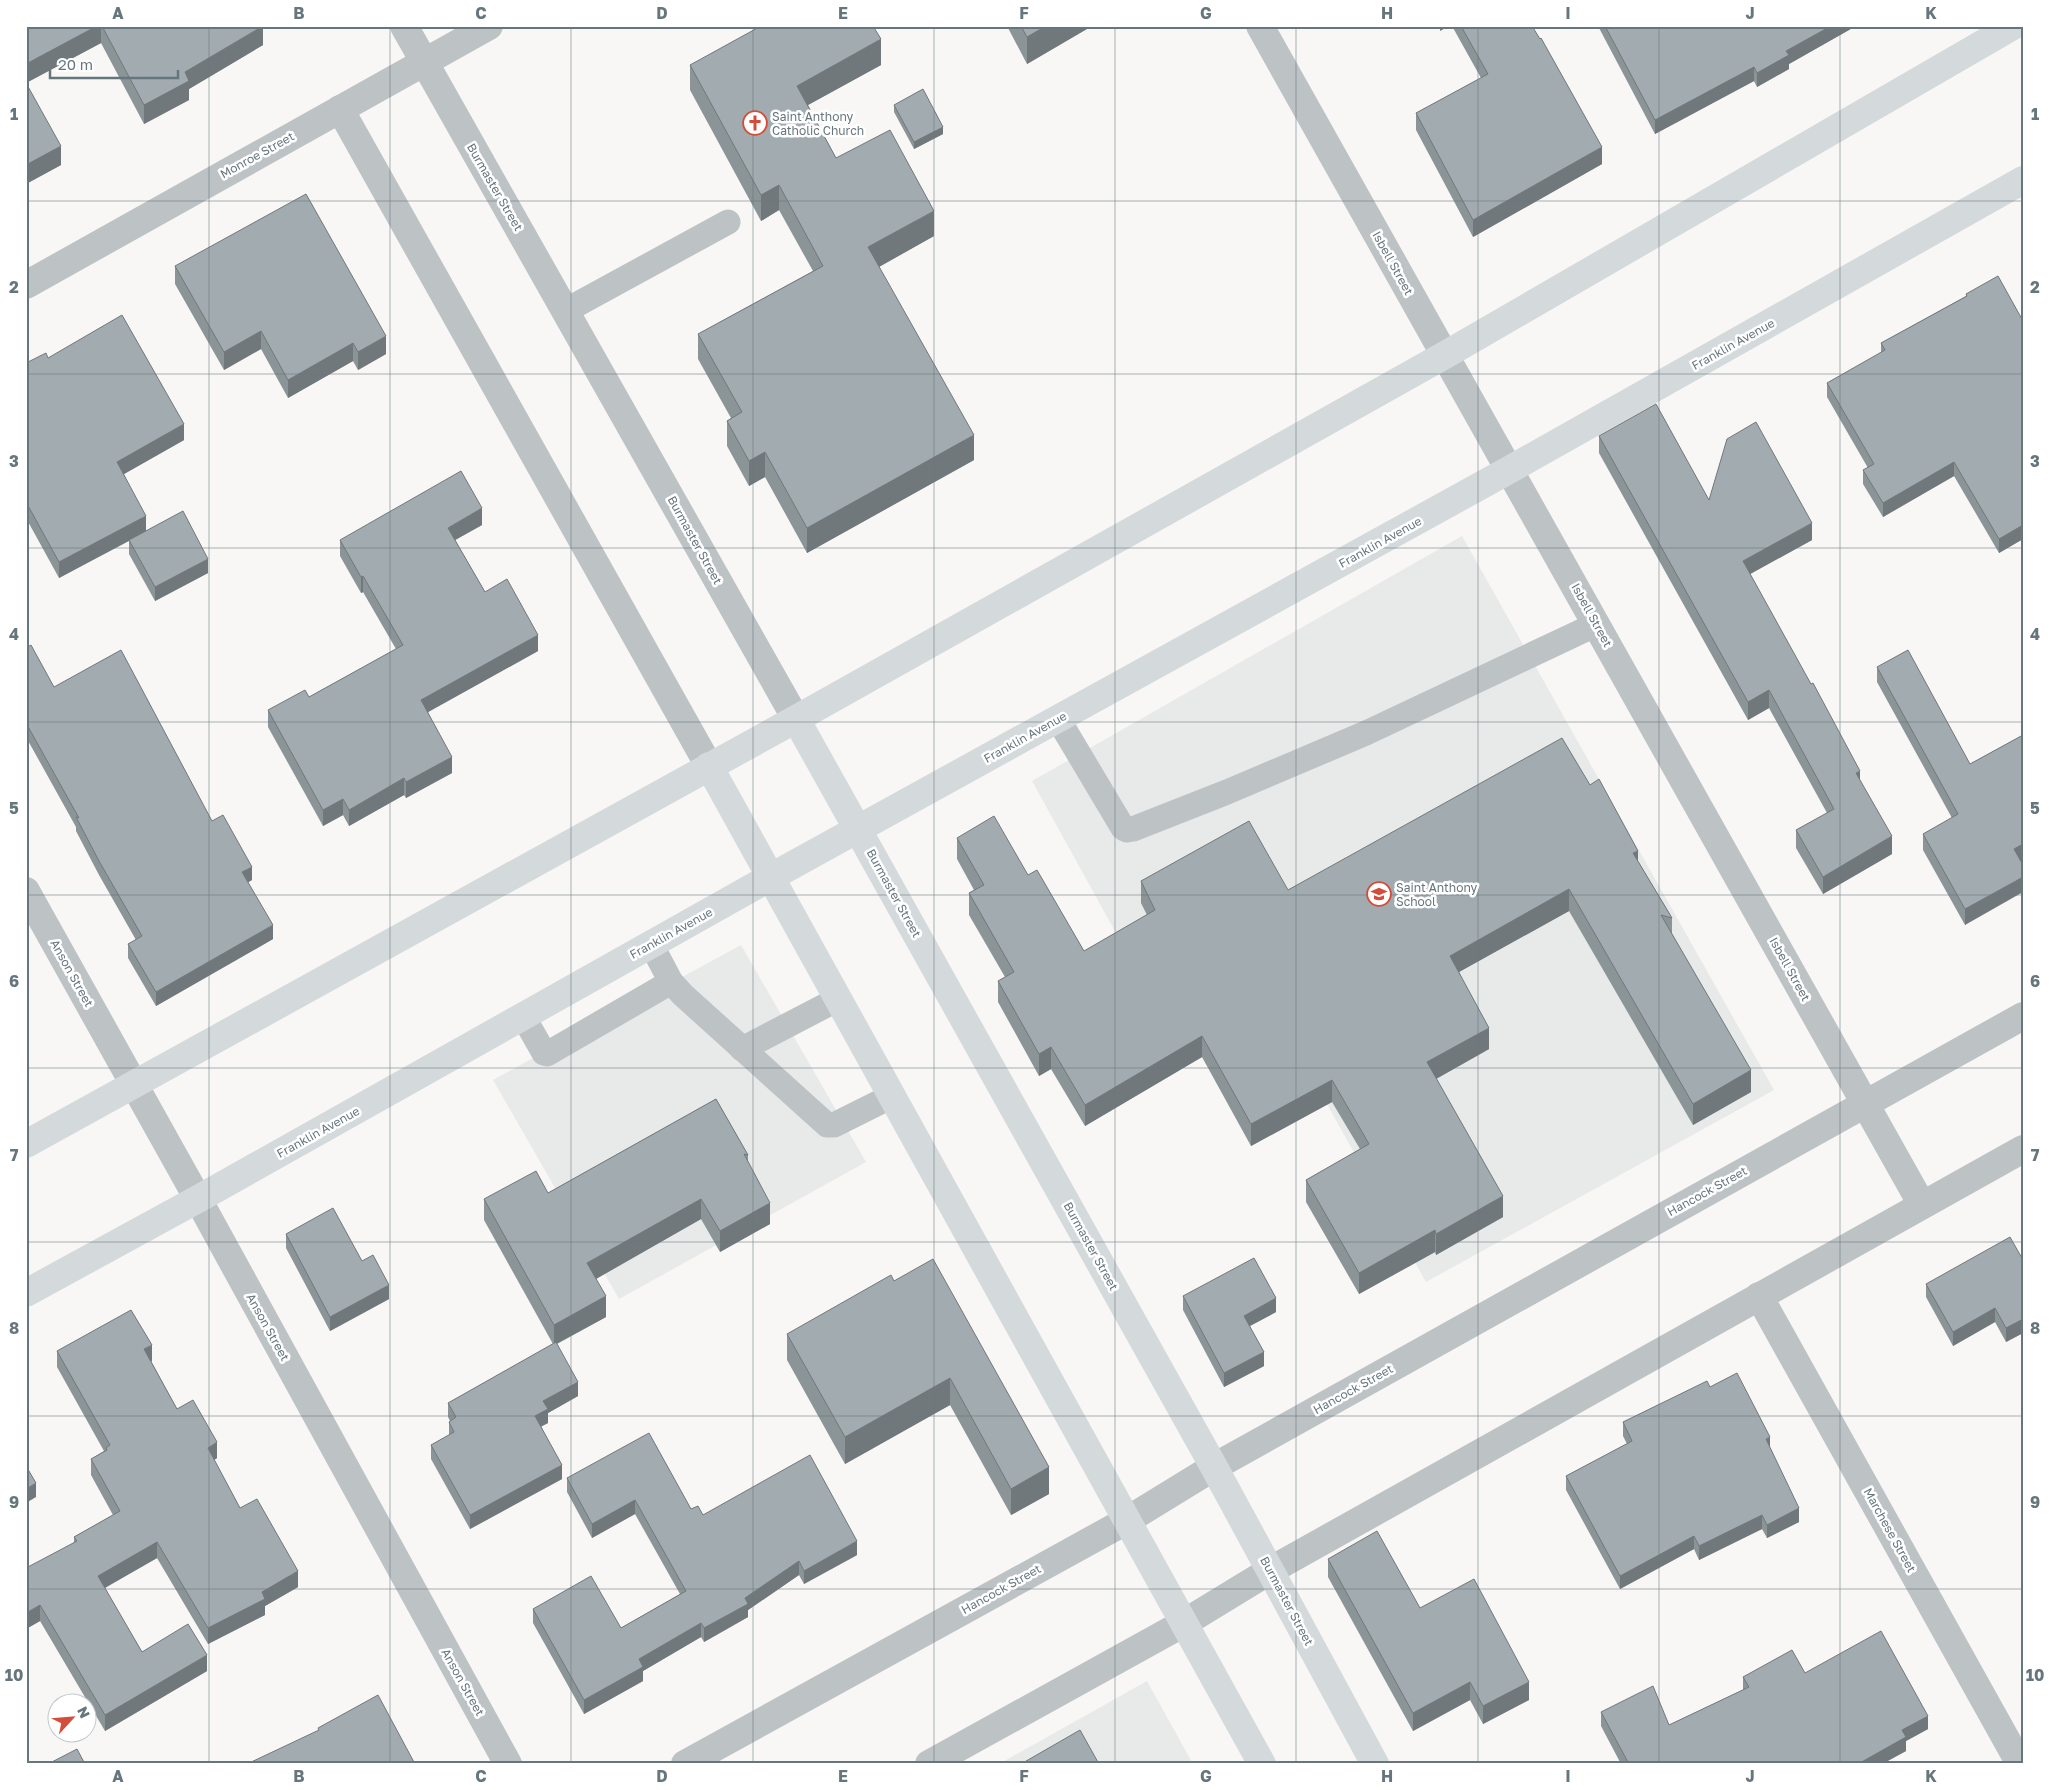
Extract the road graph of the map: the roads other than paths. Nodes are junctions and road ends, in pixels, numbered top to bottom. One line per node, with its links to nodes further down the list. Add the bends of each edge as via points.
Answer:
1 (404, 26): 5 (street, Burmaster Street)
2 (489, 26): 5 (street, Monroe Street)
3 (1260, 26): 11 (street, Isbell Street)
4 (2013, 26): 11 (main road)
5 (425, 62): 6 (street, Monroe Street); 10 (street, Burmaster Street)
6 (340, 109): 9 (street, Monroe Street); 16 (street)
7 (2023, 180): 12 (main road, Franklin Avenue)
8 (728, 222): 10 (lane)
9 (26, 285)
10 (565, 310): 14 (street, Burmaster Street)
11 (1445, 355): 12 (street, Isbell Street); 14 (main road)
12 (1509, 470): 13 (street, Isbell Street); 15 (main road, Franklin Avenue)
13 (1597, 624): 15 (lane, via 1366,733 1133,830 1123,828); 28 (street, Isbell Street)
14 (796, 719): 16 (main road); 17 (main road, Burmaster Street)
15 (1058, 719): 17 (main road, Franklin Avenue)
16 (709, 766): 18 (main road); 26 (main road)
17 (859, 829): 18 (main road, Franklin Avenue); 35 (main road, Burmaster Street)
18 (771, 877): 20 (main road, Franklin Avenue); 22 (main road)
19 (26, 891): 26 (street, Anson Street)
20 (651, 944): 21 (lane); 23 (main road, Franklin Avenue)
21 (671, 982): 23 (lane, via 547,1054); 25 (lane)
22 (838, 999): 25 (lane); 27 (main road)
23 (523, 1016): 31 (main road, Franklin Avenue)
24 (2023, 1016): 28 (street, Hancock Street)
25 (742, 1049): 27 (lane, via 827,1125 834,1125)
26 (134, 1084): 29 (main road); 31 (street, Anson Street)
27 (892, 1096): 36 (main road)
28 (1864, 1103): 32 (street, Isbell Street); 35 (street, Hancock Street)
29 (26, 1144)
30 (2023, 1149): 32 (street)
31 (198, 1199): 33 (main road, Franklin Avenue); 40 (street, Anson Street)
32 (1922, 1205): 34 (street)
33 (26, 1293)
34 (1759, 1296): 37 (street); 39 (street, Marchese Street)
35 (1214, 1467): 36 (street, Hancock Street); 37 (main road, Burmaster Street)
36 (1126, 1520): 38 (main road); 41 (street, Hancock Street)
37 (1271, 1570): 38 (street); 44 (main road, Burmaster Street)
38 (1184, 1623): 42 (street); 43 (main road)
39 (2009, 1760)
40 (508, 1764)
41 (685, 1764)
42 (928, 1764)
43 (1262, 1764)
44 (1376, 1764)

